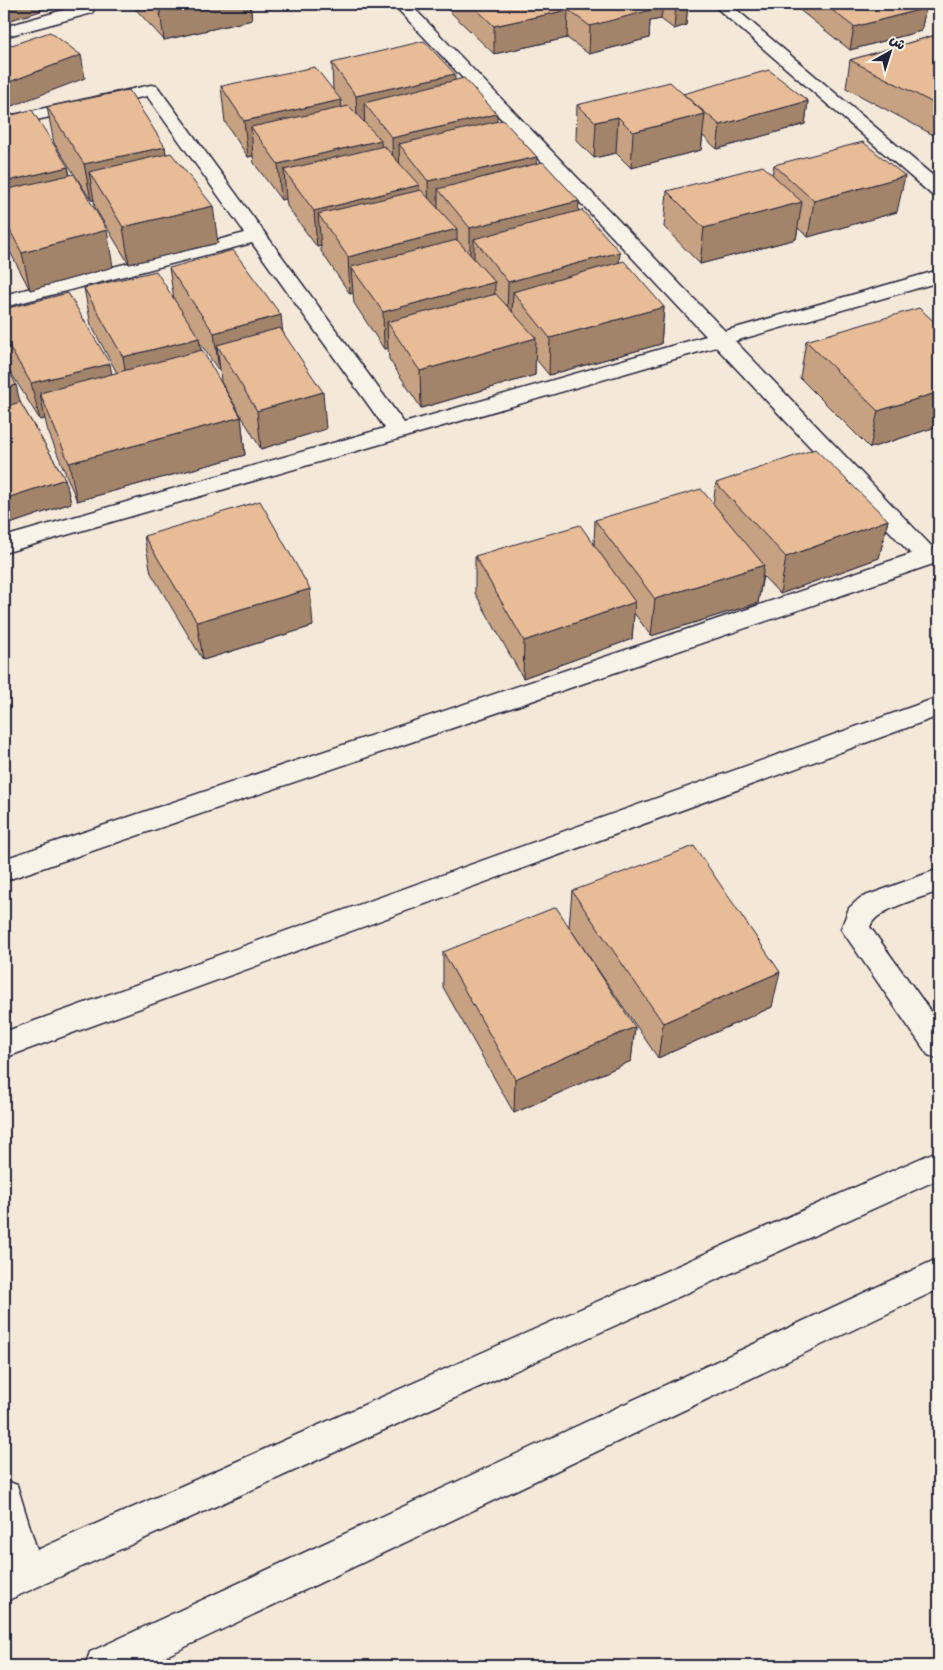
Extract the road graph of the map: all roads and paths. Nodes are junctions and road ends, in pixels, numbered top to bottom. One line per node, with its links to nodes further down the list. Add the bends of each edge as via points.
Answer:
1 (80, 4): 4 (street, via 86,9)
2 (401, 4): 10 (street)
3 (720, 4): 6 (street)
4 (4, 32)
5 (4, 122): 7 (street, via 151,90)
6 (939, 191)
7 (257, 236): 9 (street); 11 (street)
8 (939, 276): 10 (street)
9 (4, 301)
10 (720, 339): 11 (street); 14 (street, via 928,556)
11 (399, 432): 12 (street)
12 (4, 545)
13 (939, 706): 16 (street)
14 (4, 870)
15 (939, 880): 17 (street, via 870,906 859,916 855,929)
16 (4, 1045)
17 (939, 1046)
18 (939, 1164): 21 (street)
19 (939, 1272): 22 (street)
20 (4, 1498): 21 (street)
21 (15, 1579)
22 (104, 1666)

